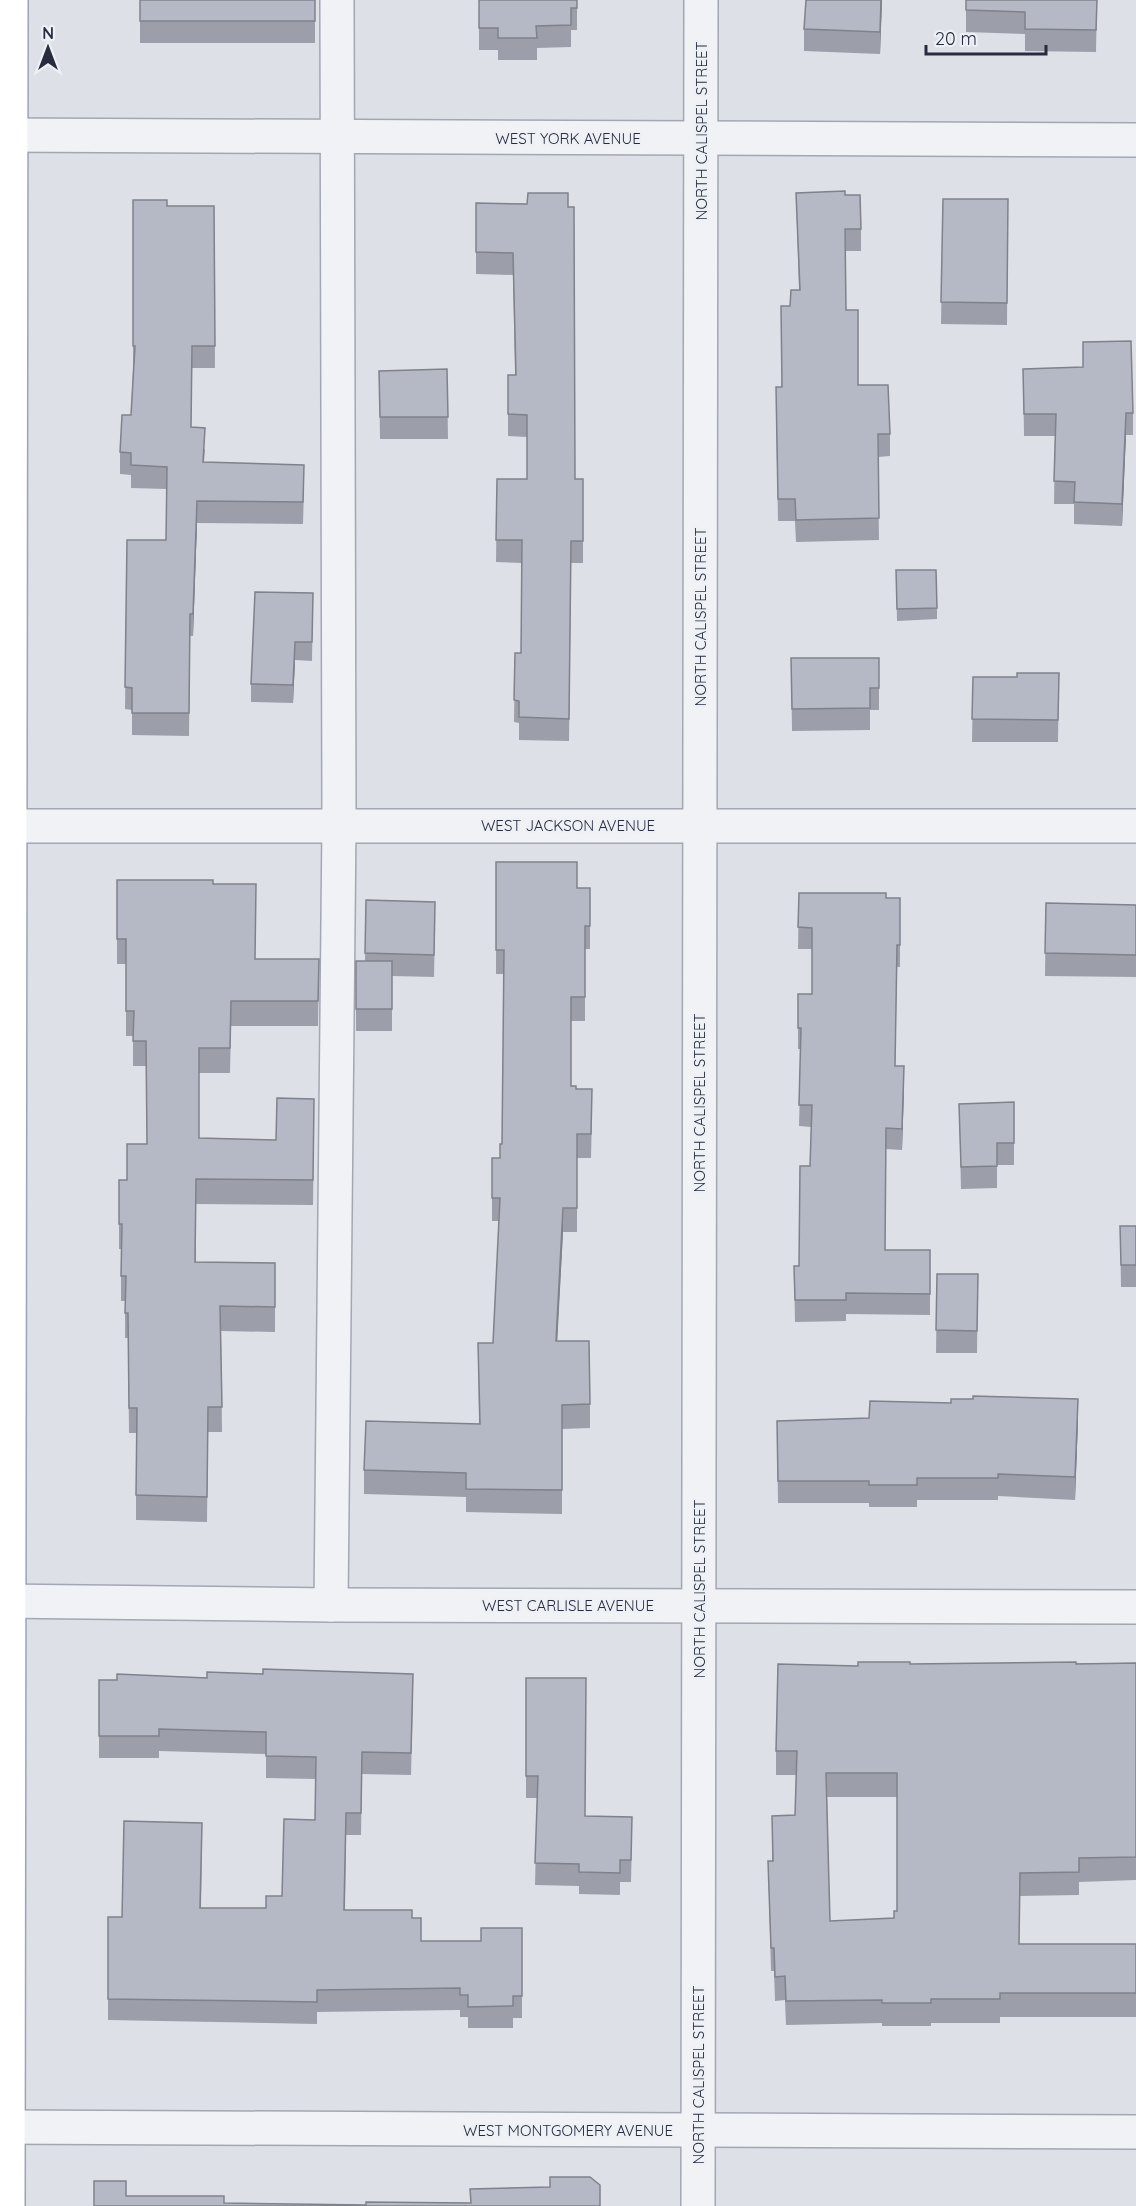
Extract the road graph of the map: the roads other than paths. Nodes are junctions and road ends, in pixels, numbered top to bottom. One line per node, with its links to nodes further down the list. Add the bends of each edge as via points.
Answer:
1 (11, 0): 4 (main road)
2 (337, 0): 5 (street)
3 (701, 0): 6 (street, NORTH CALISPEL STREET)
4 (5, 135): 5 (street, WEST YORK AVENUE); 9 (main road)
5 (338, 137): 6 (street, WEST YORK AVENUE); 8 (street)
6 (701, 138): 7 (street, WEST YORK AVENUE); 10 (street, NORTH CALISPEL STREET)
7 (1136, 140)
8 (339, 824): 9 (street, WEST JACKSON AVENUE); 10 (street, WEST JACKSON AVENUE); 13 (street)
9 (4, 826): 12 (main road)
10 (700, 826): 11 (street, WEST JACKSON AVENUE); 14 (street, NORTH CALISPEL STREET)
11 (1136, 826)
12 (4, 1601): 13 (street, WEST CARLISLE AVENUE); 16 (main road)
13 (330, 1605): 14 (street, WEST CARLISLE AVENUE)
14 (698, 1606): 15 (street, WEST CARLISLE AVENUE); 17 (street, NORTH CALISPEL STREET)
15 (1136, 1607)
16 (4, 2127): 17 (street, WEST MONTGOMERY AVENUE); 19 (main road)
17 (698, 2131): 18 (street, WEST MONTGOMERY AVENUE); 20 (street, NORTH CALISPEL STREET)
18 (1136, 2132)
19 (8, 2206)
20 (698, 2206)

